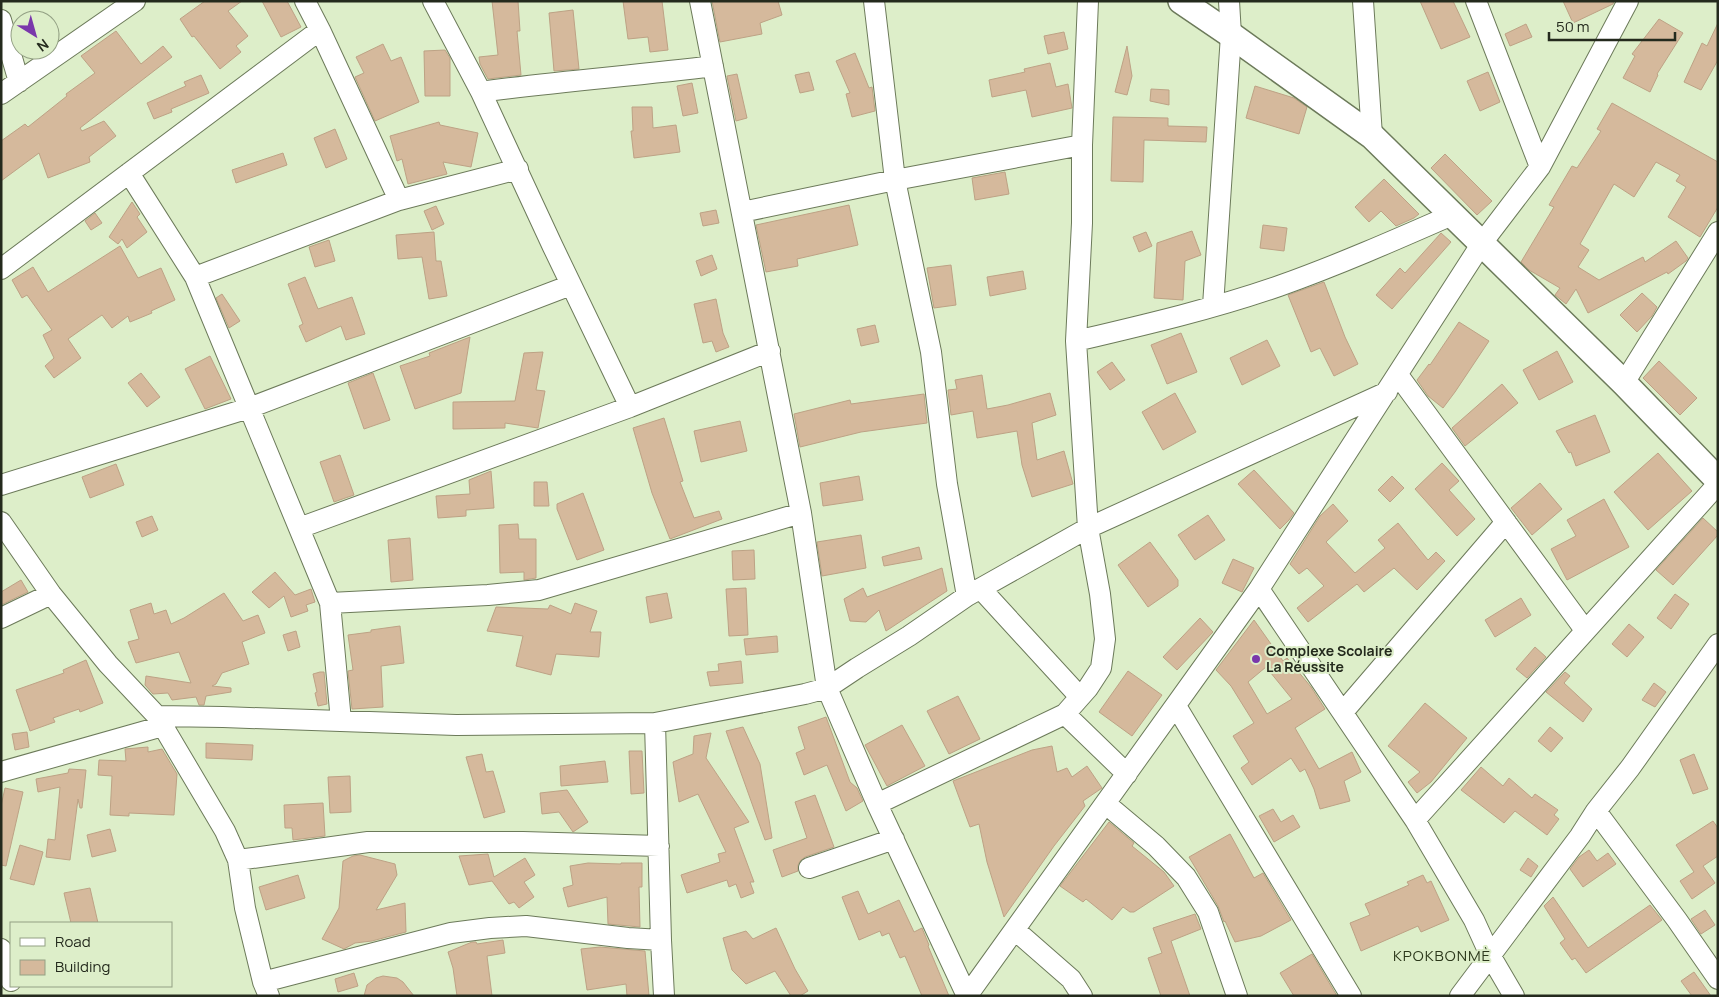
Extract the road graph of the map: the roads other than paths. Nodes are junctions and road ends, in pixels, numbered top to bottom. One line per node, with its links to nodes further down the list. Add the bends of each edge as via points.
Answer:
1 (135, 1): 12 (street)
2 (305, 1): 14 (street)
3 (433, 1): 18 (street)
4 (700, 1): 16 (street)
5 (874, 1): 25 (street)
6 (1088, 1): 21 (street)
7 (1181, 1): 15 (street)
8 (1230, 1): 15 (street)
9 (1363, 1): 20 (street)
10 (1476, 1): 22 (street)
11 (1628, 1): 22 (street)
12 (112, 9): 17 (street)
13 (1, 20): 17 (street)
14 (320, 30): 24 (street); 26 (street)
15 (1232, 35): 20 (street); 34 (street)
16 (713, 66): 18 (street); 27 (street)
17 (19, 82): 19 (street)
18 (481, 92): 23 (street)
19 (1, 94)
20 (1372, 136): 28 (street)
21 (1082, 145): 25 (street); 35 (street)
22 (1540, 167): 30 (street)
23 (518, 169): 26 (street); 33 (street)
24 (129, 172): 31 (street); 32 (street)
25 (895, 180): 27 (street); 50 (street, via 932,352 947,484)
26 (399, 200): 32 (street)
27 (742, 212): 36 (street)
28 (1452, 216): 30 (street); 34 (street, via 1338,264)
29 (1718, 232): 38 (street)
30 (1482, 243): 37 (street); 38 (street)
31 (1, 269)
32 (195, 277): 41 (street)
33 (571, 286): 40 (street); 41 (street)
34 (1213, 306): 35 (street)
35 (1076, 341): 48 (street)
36 (770, 351): 40 (street); 44 (street)
37 (1398, 375): 39 (street); 46 (street)
38 (1624, 383): 42 (street)
39 (1387, 392): 48 (street); 49 (street)
40 (630, 407): 47 (street)
41 (249, 408): 43 (street); 47 (street)
42 (1718, 482): 54 (street)
43 (1, 485)
44 (801, 513): 52 (street, via 539,590); 57 (street)
45 (1, 522): 51 (street)
46 (1506, 522): 54 (street); 60 (street)
47 (300, 528): 52 (street)
48 (1088, 528): 50 (street); 58 (street, via 1105,639 1101,668)
49 (1259, 589): 59 (street); 60 (street)
50 (974, 592): 57 (street); 58 (street)
51 (51, 594): 53 (street); 62 (street)
52 (330, 603): 63 (street)
53 (1, 618)
54 (1585, 630): 70 (street)
55 (1713, 651): 56 (street); 69 (street)
56 (1718, 675)
57 (827, 688): 64 (street); 67 (street)
58 (1080, 697): 61 (street)
59 (1176, 706): 66 (street); 86 (street)
60 (1342, 712): 70 (street)
61 (1065, 714): 66 (street); 67 (street)
62 (160, 721): 63 (street, via 223,717); 65 (street); 73 (street, via 225,831)
63 (341, 721): 64 (street, via 456,725)
64 (655, 723): 72 (street)
65 (1, 772)
66 (1128, 774): 68 (street)
67 (877, 804): 71 (street)
68 (1106, 804): 75 (street); 85 (street, via 1156,846 1186,877 1208,912)
69 (1596, 811): 78 (street); 80 (street)
70 (1415, 820): 78 (street, via 1474,920)
71 (894, 839): 74 (street); 83 (street)
72 (659, 846): 73 (street, via 368,842); 76 (street)
73 (238, 860): 81 (street, via 245,908)
74 (809, 868)
75 (1015, 930): 83 (street); 84 (street, via 1071,979)
76 (661, 940): 81 (street, via 526,926 490,928 451,933); 82 (street)
77 (1, 950): 79 (street)
78 (1490, 955): 87 (street); 88 (street)
79 (10, 978)
80 (1718, 979)
81 (266, 989)
82 (664, 996)
83 (967, 996)
84 (1082, 996)
85 (1237, 996)
86 (1351, 996)
87 (1460, 996)
88 (1514, 996)

